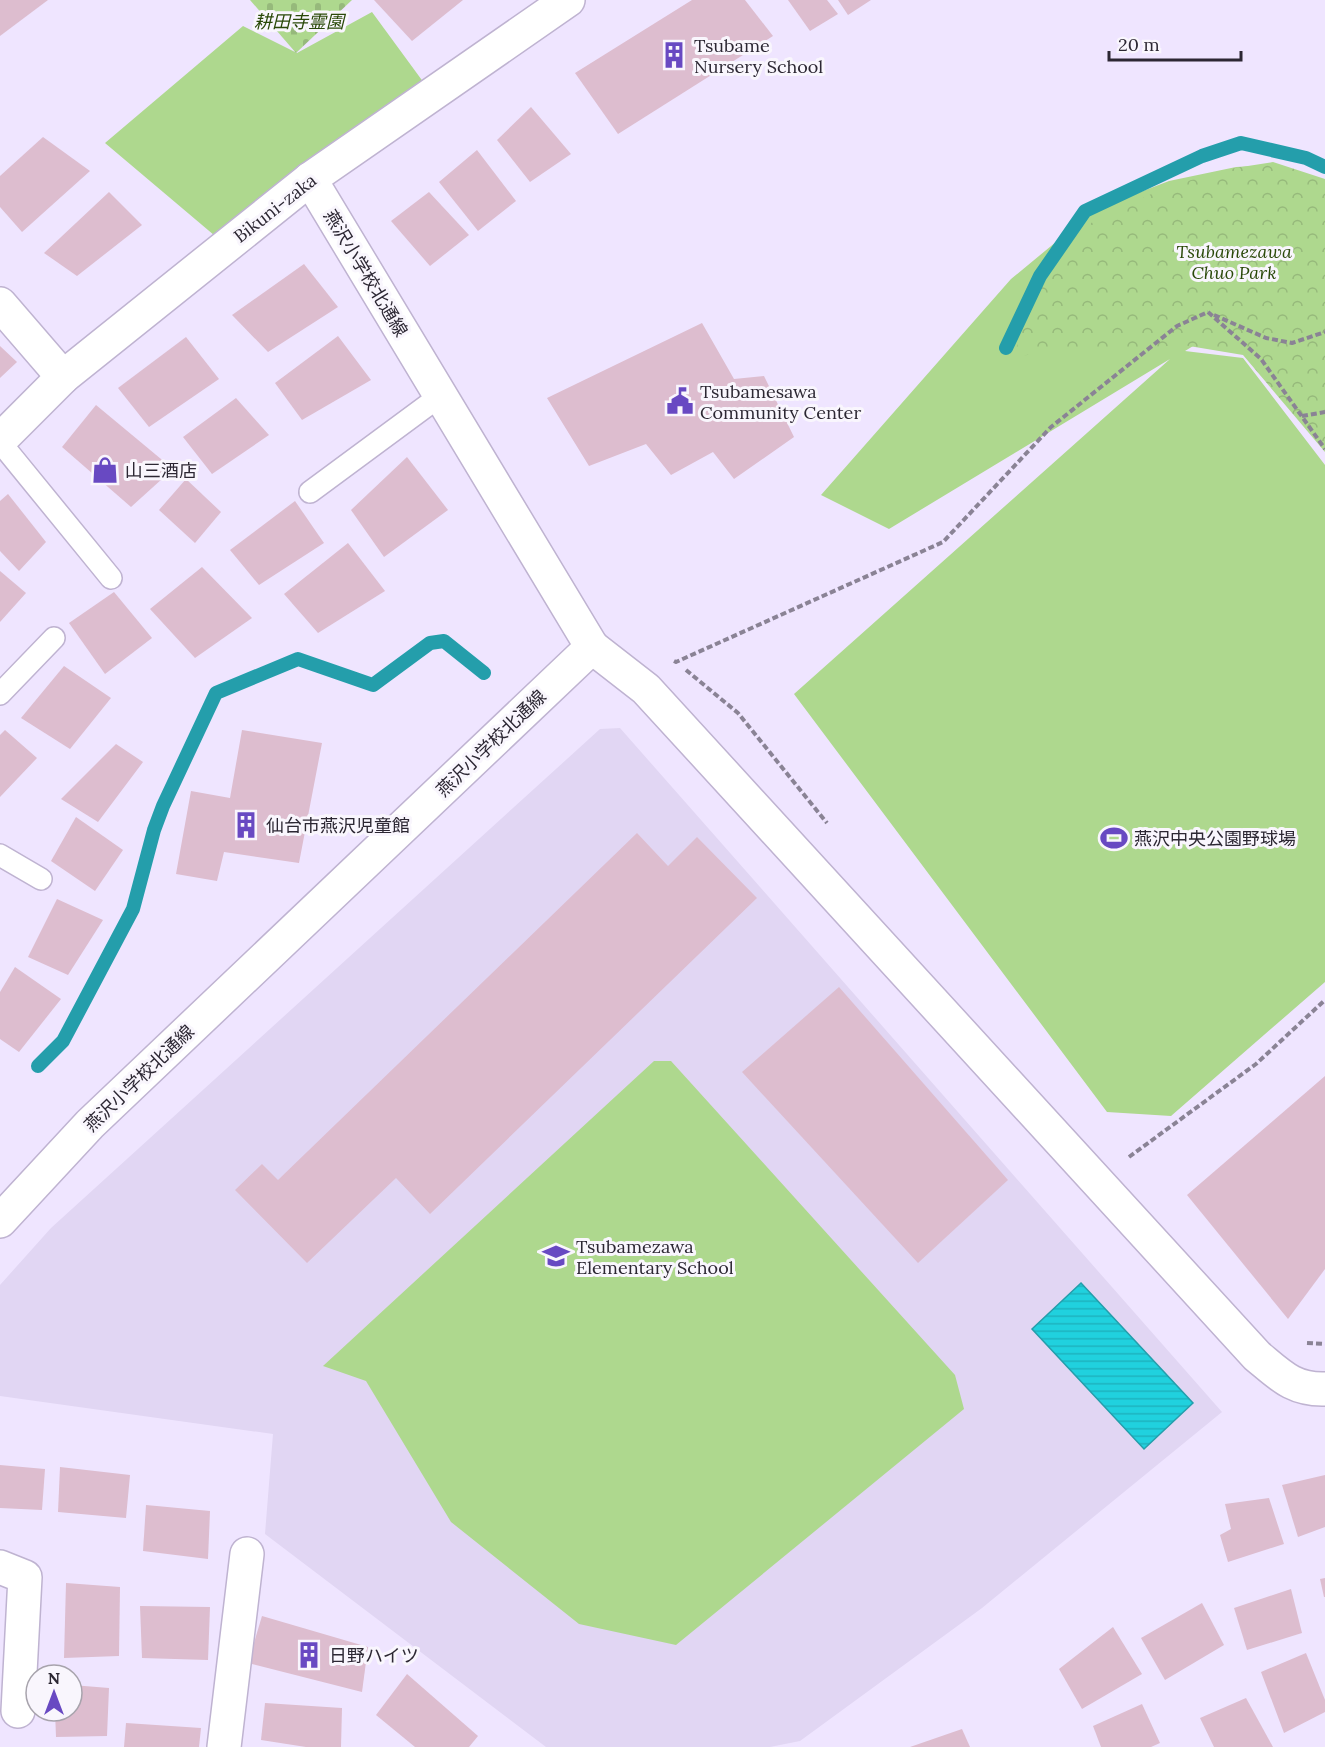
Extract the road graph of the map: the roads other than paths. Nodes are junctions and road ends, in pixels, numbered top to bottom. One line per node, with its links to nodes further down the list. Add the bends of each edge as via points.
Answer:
1 (568, 0): 2 (street, Bikuni-zaka)
2 (310, 179): 4 (street, Bikuni-zaka); 5 (street, 燕沢小学校北通線)
3 (0, 304): 4 (street)
4 (63, 377): 6 (street, Bikuni-zaka)
5 (440, 396): 7 (lane); 10 (street, 燕沢小学校北通線)
6 (0, 441): 8 (lane)
7 (310, 492)
8 (111, 578)
9 (54, 638): 11 (lane)
10 (592, 647): 14 (street, 燕沢小学校北通線, via 90,1124); 15 (street, via 646,689 1257,1356 1288,1382)
11 (0, 694)
12 (0, 855): 13 (lane)
13 (41, 879)
14 (0, 1221)
15 (1325, 1389)
16 (247, 1554): 19 (street)
17 (0, 1567): 18 (street, via 25,1577)
18 (18, 1711)
19 (224, 1747)

